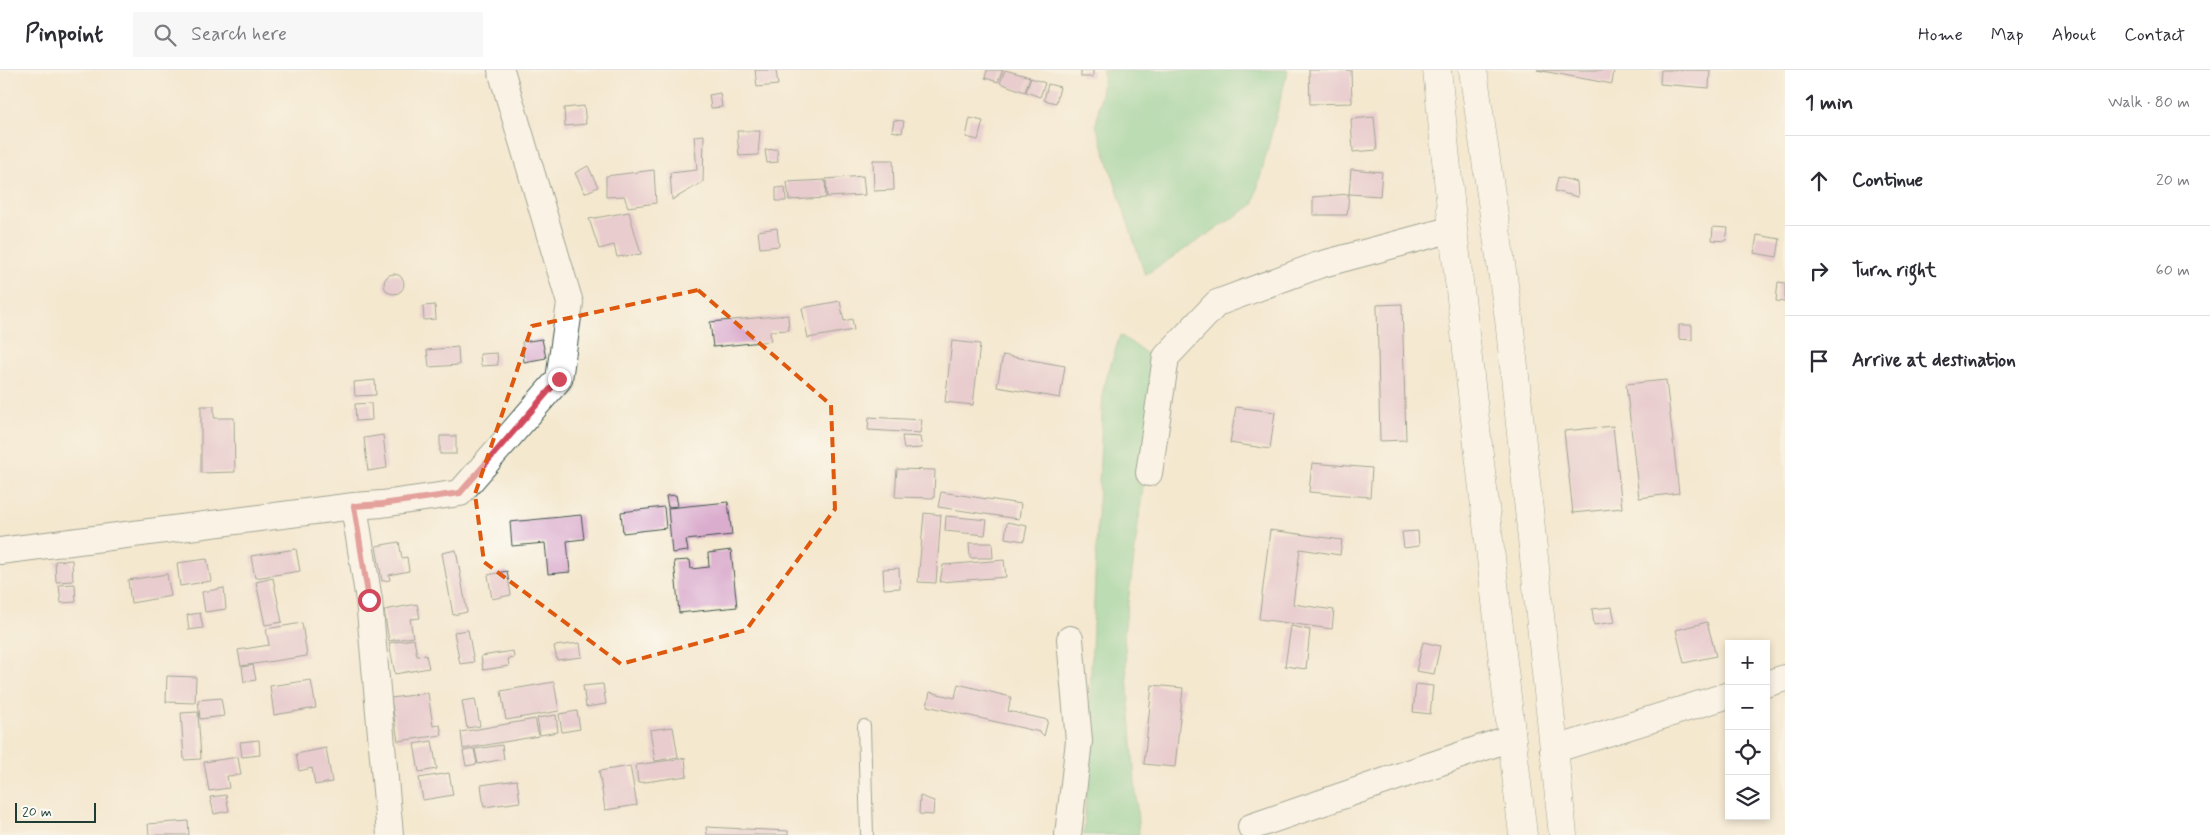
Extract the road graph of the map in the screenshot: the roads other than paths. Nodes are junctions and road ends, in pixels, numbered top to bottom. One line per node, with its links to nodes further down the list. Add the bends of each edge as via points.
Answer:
1 (501, 70): 6 (street, via 570,303 559,379 460,493)
2 (1437, 70): 4 (street)
3 (1473, 70): 14 (street, via 1509,319)
4 (1453, 229): 5 (street, via 1319,266 1217,303 1166,357); 13 (street)
5 (1149, 473)
6 (354, 506): 7 (street); 16 (street, via 369,600)
7 (0, 551)
8 (1070, 639): 18 (street, via 1080,741)
9 (1785, 678): 10 (street)
10 (1770, 683)
11 (1725, 696): 14 (street)
12 (864, 726): 17 (lane)
13 (1511, 738): 15 (street); 19 (street)
14 (1553, 750): 20 (street)
15 (1250, 827)
16 (390, 835)
17 (867, 835)
18 (1068, 835)
19 (1523, 835)
20 (1563, 835)

